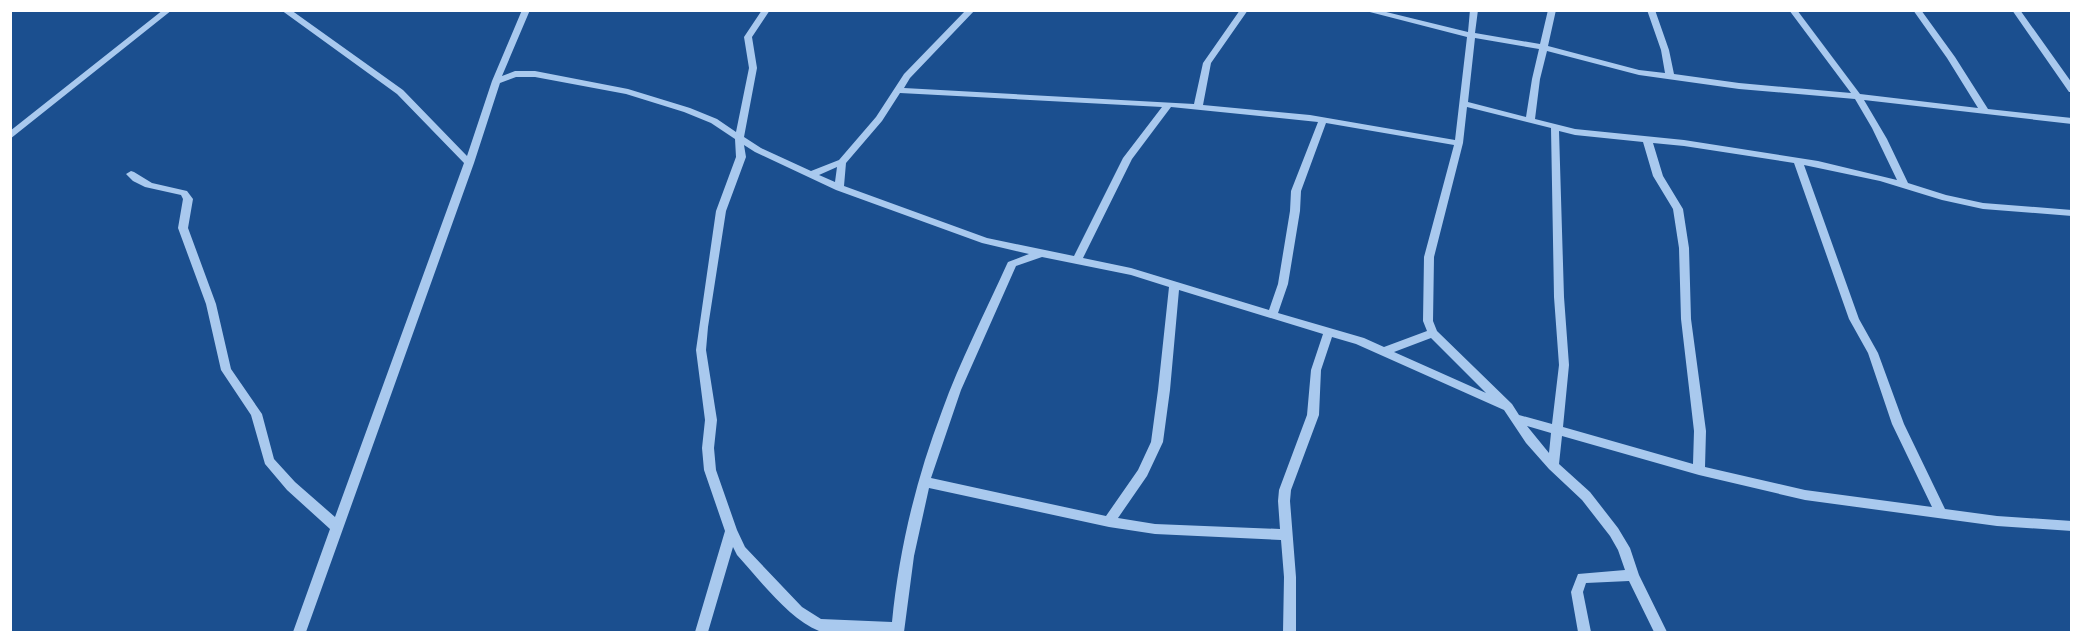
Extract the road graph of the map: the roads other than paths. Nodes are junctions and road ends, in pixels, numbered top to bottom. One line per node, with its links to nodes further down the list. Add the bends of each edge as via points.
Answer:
1 (168, 10): 31 (street)
2 (285, 10): 37 (street, via 400,92)
3 (525, 10): 16 (street)
4 (766, 10): 32 (street, via 748,37 753,68)
5 (971, 10): 20 (street, via 915,66)
6 (1244, 10): 25 (street, via 1207,63)
7 (1366, 10): 14 (street)
8 (1474, 10): 14 (street)
9 (1552, 10): 15 (street)
10 (1651, 10): 18 (street)
11 (1793, 10): 22 (street, via 1810,38)
12 (1917, 10): 26 (street)
13 (2016, 10): 21 (street)
14 (1470, 35): 15 (street); 23 (street)
15 (1542, 47): 18 (street, via 1620,68); 29 (street)
16 (502, 69): 17 (street); 19 (street)
17 (515, 74): 19 (street); 32 (street, via 544,75 653,98 714,121)
18 (1670, 76): 22 (street)
19 (496, 81): 37 (street)
20 (897, 90): 24 (street); 36 (street, via 879,119)
21 (2072, 90)
22 (1857, 96): 26 (street); 40 (street, via 1888,148)
23 (1463, 103): 29 (street); 34 (street)
24 (1168, 105): 25 (street); 45 (street, via 1128,158)
25 (1198, 107): 27 (street)
26 (1985, 111): 28 (street)
27 (1323, 120): 34 (street); 48 (street, via 1296,191 1283,284)
28 (2072, 121)
29 (1530, 122): 30 (street)
30 (1555, 128): 33 (street); 53 (street, via 1563,365)
31 (10, 136)
32 (739, 139): 39 (street); 61 (street, via 741,157 721,211 701,350 711,420 710,470)
33 (1647, 139): 35 (street); 55 (street, via 1658,176 1678,209 1700,431)
34 (1459, 143): 50 (street, via 1429,257 1428,321)
35 (1798, 161): 40 (street); 57 (street, via 1854,320 1873,353 1898,424)
36 (842, 162): 39 (street); 41 (street)
37 (469, 164): 59 (street)
38 (131, 174): 59 (street, via 136,180 184,194 188,199 183,228 211,304 226,370 256,414 269,461)
39 (812, 174): 41 (street)
40 (1904, 185): 42 (street, via 1983,206)
41 (839, 188): 43 (street)
42 (2072, 213)
43 (1000, 245): 44 (street); 46 (street)
44 (1039, 254): 45 (street); 46 (street)
45 (1077, 260): 47 (street)
46 (1012, 264): 56 (street, via 956,389)
47 (1174, 284): 48 (street); 58 (street, via 1157,442 1143,473)
48 (1273, 313): 49 (street)
49 (1329, 331): 51 (street); 62 (street, via 1316,370 1313,415 1285,490)
50 (1433, 333): 51 (street); 52 (street)
51 (1384, 351): 52 (street)
52 (1512, 413): 53 (street); 54 (street)
53 (1558, 429): 54 (street); 55 (street)
54 (1554, 466): 63 (street, via 1587,496 1614,532)
55 (1699, 470): 57 (street, via 1805,495)
56 (925, 483): 58 (street); 64 (street, via 904,572)
57 (1941, 513): 60 (street)
58 (1109, 522): 62 (street, via 1155,529)
59 (336, 526): 65 (street)
60 (2072, 526)
61 (731, 531): 64 (street, via 755,567 813,623); 66 (street)
62 (1287, 535): 67 (street)
63 (1633, 575): 68 (street, via 1582,578 1577,592); 69 (street)
64 (898, 630)
65 (299, 633)
66 (701, 633)
67 (1290, 633)
68 (1584, 633)
69 (1660, 633)

